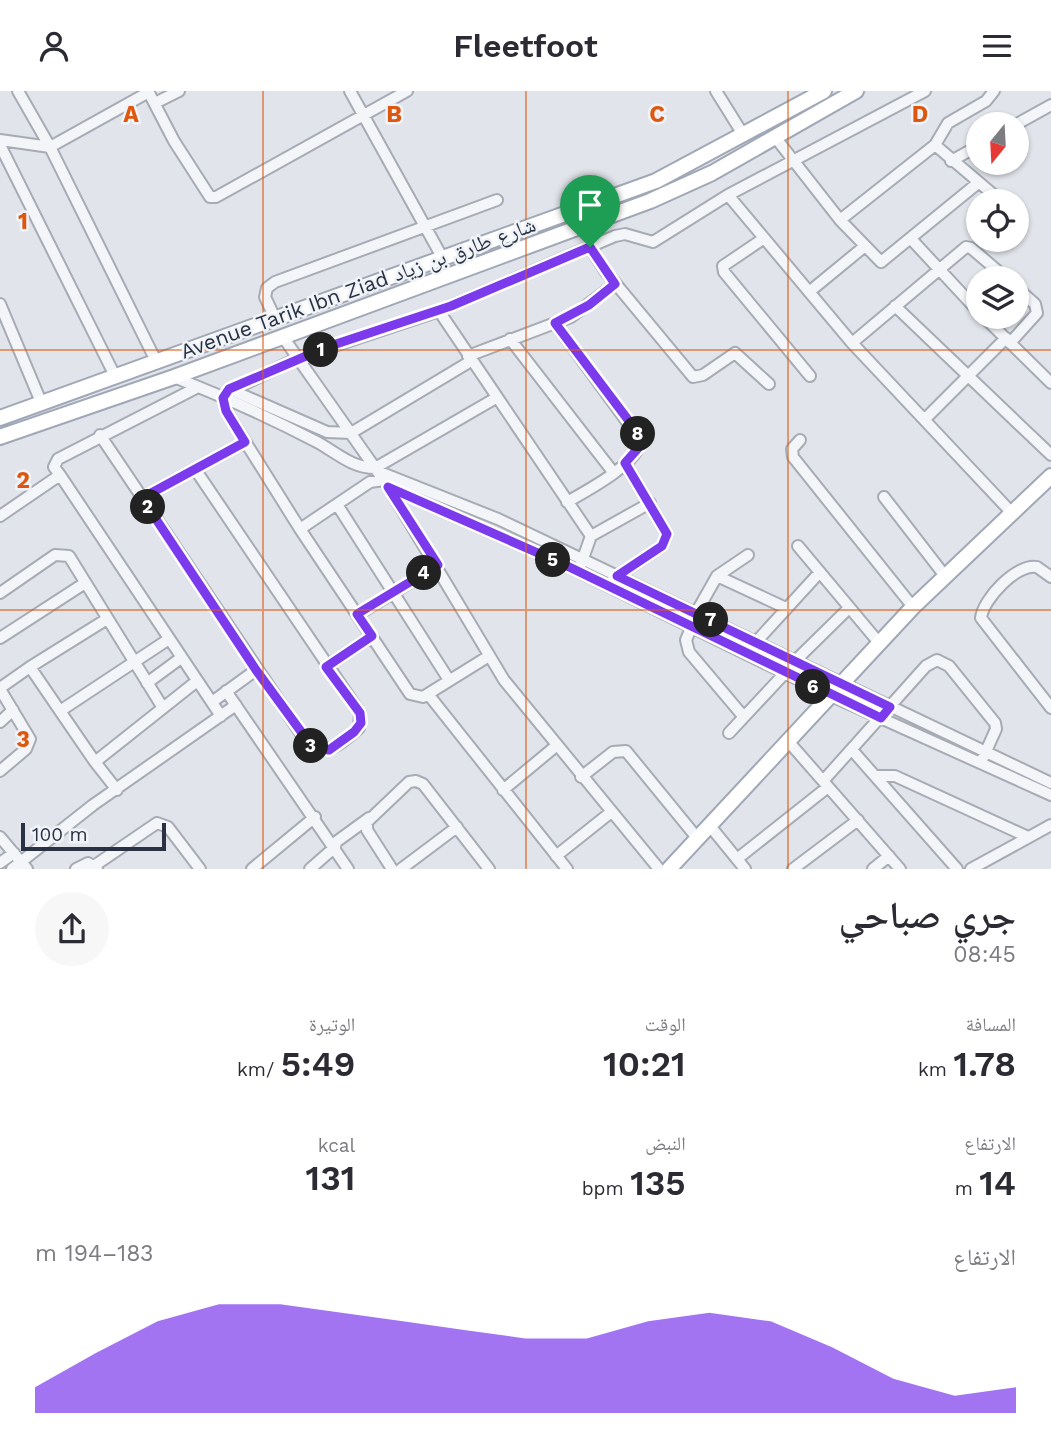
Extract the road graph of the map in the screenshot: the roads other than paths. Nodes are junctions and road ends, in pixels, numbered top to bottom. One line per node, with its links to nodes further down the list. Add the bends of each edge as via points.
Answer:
1 (18, 91): 19 (street)
2 (179, 91): 11 (street)
3 (350, 91): 13 (street)
4 (407, 91): 13 (street)
5 (716, 91): 15 (street)
6 (824, 91): 15 (main road, Avenue Tarik Ibn Ziad شارع طارق بن زياد)
7 (856, 91): 16 (main road, Avenue Tarik Ibn Ziad شارع طارق بن زياد)
8 (925, 91): 21 (street)
9 (994, 91): 18 (street, via 986,101 948,123)
10 (149, 92): 11 (street); 19 (street)
11 (155, 103): 13 (street, via 210,197)
12 (1051, 105): 14 (street)
13 (362, 115): 28 (street)
14 (1029, 117)
15 (744, 136): 33 (main road, Avenue Tarik Ibn Ziad شارع طارق بن زياد, via 656,181)
16 (775, 137): 21 (street); 48 (main road, Avenue Tarik Ibn Ziad شارع طارق بن زياد, via 650,201)
17 (0, 143): 19 (street); 55 (street)
18 (935, 145): 22 (street); 27 (street)
19 (50, 147): 54 (street)
20 (966, 153): 22 (street)
21 (793, 161): 25 (street); 27 (street)
22 (951, 161): 23 (street)
23 (978, 183): 24 (street); 30 (street)
24 (986, 189)
25 (728, 195): 29 (street); 32 (street, via 653,242 620,234)
26 (497, 200): 28 (street)
27 (840, 220): 31 (street)
28 (426, 228): 33 (street); 43 (street, via 271,284 265,297)
29 (763, 239): 37 (street); 56 (street, via 728,261 724,272)
30 (912, 240): 31 (street, via 884,261); 35 (street)
31 (865, 246): 37 (street)
32 (590, 247): 36 (street); 42 (street)
33 (442, 257): 43 (main road, Avenue Tarik Ibn Ziad شارع طارق بن زياد)
34 (992, 266): 35 (street, via 968,246)
35 (937, 270): 38 (street); 41 (street)
36 (615, 284): 45 (street); 60 (street, via 693,377 735,353)
37 (809, 292): 51 (street)
38 (966, 299)
39 (1029, 299): 44 (street, via 1037,313)
40 (0, 304): 64 (street)
41 (895, 306): 51 (street); 57 (street)
42 (439, 311): 52 (street); 53 (street)
43 (275, 318): 48 (main road, via 293,324); 48 (main road, via 265,332); 54 (main road, Avenue Tarik Ibn Ziad شارع طارق بن زياد)
44 (1029, 320)
45 (555, 323): 49 (street); 73 (street, via 638,433 641,445)
46 (997, 329): 50 (street)
47 (1020, 329): 50 (street)
48 (283, 337): 52 (street); 58 (main road, Avenue Tarik Ibn Ziad شارع طارق بن زياد)
49 (510, 339): 53 (street); 75 (street)
50 (1008, 340): 57 (street); 59 (street)
51 (852, 343): 66 (street)
52 (298, 358): 62 (street); 67 (street)
53 (470, 359): 63 (street); 67 (street)
54 (156, 361): 55 (main road, Avenue Tarik Ibn Ziad شارع طارق بن زياد)
55 (115, 376): 64 (main road, Avenue Tarik Ibn Ziad شارع طارق بن زياد)
56 (810, 376)
57 (968, 376): 66 (street); 72 (street)
58 (174, 377): 61 (street); 69 (main road, Avenue Tarik Ibn Ziad شارع طارق بن زياد)
59 (1051, 383)
60 (769, 384)
61 (198, 387): 62 (street); 68 (street)
62 (226, 393): 67 (street, via 327,432); 71 (street, via 226,411); 77 (street)
63 (496, 398): 77 (street); 81 (street)
64 (41, 402): 65 (main road, Avenue Tarik Ibn Ziad شارع طارق بن زياد)
65 (0, 418)
66 (925, 419): 84 (street)
67 (351, 433): 77 (street)
68 (100, 435): 76 (street, via 58,459 54,467); 80 (street)
69 (0, 437)
70 (800, 439): 102 (street, via 792,449 793,457)
71 (245, 442): 74 (street); 86 (street)
72 (1051, 455)
73 (625, 463): 75 (street); 82 (street)
74 (195, 469): 80 (street); 119 (street)
75 (613, 472): 81 (street)
76 (60, 475): 85 (street); 111 (street)
77 (381, 476): 83 (street); 90 (street, via 498,519); 91 (street); 92 (street)
78 (1051, 476): 84 (main road)
79 (884, 497): 96 (street)
80 (142, 498): 120 (street)
81 (567, 502): 87 (street)
82 (650, 503): 87 (street); 94 (street, via 667,538)
83 (338, 506): 86 (street); 100 (street)
84 (1011, 512): 96 (main road)
85 (0, 516)
86 (300, 529): 106 (street)
87 (592, 536): 90 (street)
88 (798, 547): 93 (street)
89 (748, 555): 95 (street)
90 (583, 559): 92 (street); 94 (street)
91 (438, 565): 100 (street); 114 (street)
92 (578, 571): 99 (street)
93 (820, 572): 103 (street); 104 (street)
94 (617, 576): 99 (street); 105 (street)
95 (717, 576): 103 (street); 105 (street)
96 (946, 576): 102 (main road)
97 (1051, 577): 134 (street, via 1037,567 1024,568 988,601 981,618)
98 (85, 583): 101 (street, via 69,556 60,554); 107 (street); 110 (street)
99 (606, 585): 108 (street)
100 (393, 592): 106 (street); 122 (street)
101 (0, 593)
102 (914, 607): 113 (main road)
103 (786, 608): 112 (street)
104 (849, 608): 113 (street); 116 (street)
105 (696, 613): 112 (street)
106 (357, 614): 109 (street)
107 (107, 619): 117 (street); 118 (street)
108 (691, 628): 121 (street); 138 (street, via 686,640 689,652)
109 (372, 636): 119 (street); 128 (street, via 410,694 419,698)
110 (0, 638)
111 (169, 639): 115 (street); 117 (street)
112 (756, 642): 116 (street)
113 (880, 644): 125 (main road)
114 (489, 656): 122 (street); 143 (street)
115 (181, 657): 123 (street); 124 (street)
116 (794, 662): 125 (street)
117 (134, 663): 124 (street); 136 (street)
118 (30, 667): 126 (street); 136 (street)
119 (326, 667): 120 (street, via 361,718 354,732 323,751 308,744)
120 (256, 670): 127 (street)
121 (785, 673): 129 (street); 138 (street)
122 (449, 680): 128 (street)
123 (197, 681): 130 (street); 133 (street)
124 (147, 683): 133 (street)
125 (843, 685): 129 (main road); 132 (street)
126 (0, 689): 135 (street)
127 (226, 691): 130 (street); 131 (street)
128 (428, 694): 153 (street)
129 (832, 696): 139 (street); 142 (main road)
130 (212, 702): 137 (street)
131 (236, 705): 137 (street); 156 (street)
132 (890, 707): 139 (street); 145 (street); 145 (street, via 926,666 940,660 995,723)
133 (163, 708): 146 (street)
134 (1051, 708)
135 (13, 710): 140 (street); 147 (street, via 30,743)
136 (60, 711): 146 (street)
137 (221, 716): 152 (street)
138 (743, 716): 141 (street)
139 (881, 718): 144 (street); 145 (street)
140 (0, 722)
141 (729, 733)
142 (788, 741): 151 (street); 160 (main road)
143 (556, 745): 149 (street); 153 (street)
144 (852, 750): 148 (street); 151 (street)
145 (983, 758): 150 (street); 154 (street)
146 (95, 762): 152 (street)
147 (0, 771)
148 (875, 776): 163 (street, via 895,776); 186 (street)
149 (581, 778): 155 (street); 164 (street, via 613,752 626,751)
150 (1051, 783)
151 (826, 784): 158 (street); 168 (street)
152 (117, 790): 169 (street)
153 (503, 790): 166 (street)
154 (1051, 795)
155 (610, 813): 166 (street); 180 (street)
156 (315, 817): 165 (street); 173 (street)
157 (369, 818): 161 (street, via 409,782 416,781); 165 (street, via 336,842); 176 (street, via 368,830)
158 (858, 820): 167 (street); 183 (street)
159 (1051, 825): 163 (street)
160 (710, 826): 164 (main road); 168 (street)
161 (457, 827): 177 (street); 178 (street)
162 (0, 837): 169 (street)
163 (1028, 837): 187 (street)
164 (698, 838): 181 (main road)
165 (335, 848): 174 (street); 175 (street)
166 (556, 856): 179 (street)
167 (889, 856): 184 (street); 185 (street)
168 (737, 859): 182 (street)
169 (10, 863)
170 (96, 867): 171 (street, via 85,863); 172 (street, via 157,823 168,827)
171 (76, 869)
172 (200, 869)
173 (252, 869)
174 (310, 869)
175 (348, 869)
176 (392, 869)
177 (401, 869)
178 (489, 869)
179 (567, 869)
180 (659, 869)
181 (670, 869)
182 (745, 869)
183 (793, 869)
184 (873, 869)
185 (900, 869)
186 (957, 869)
187 (971, 869)

